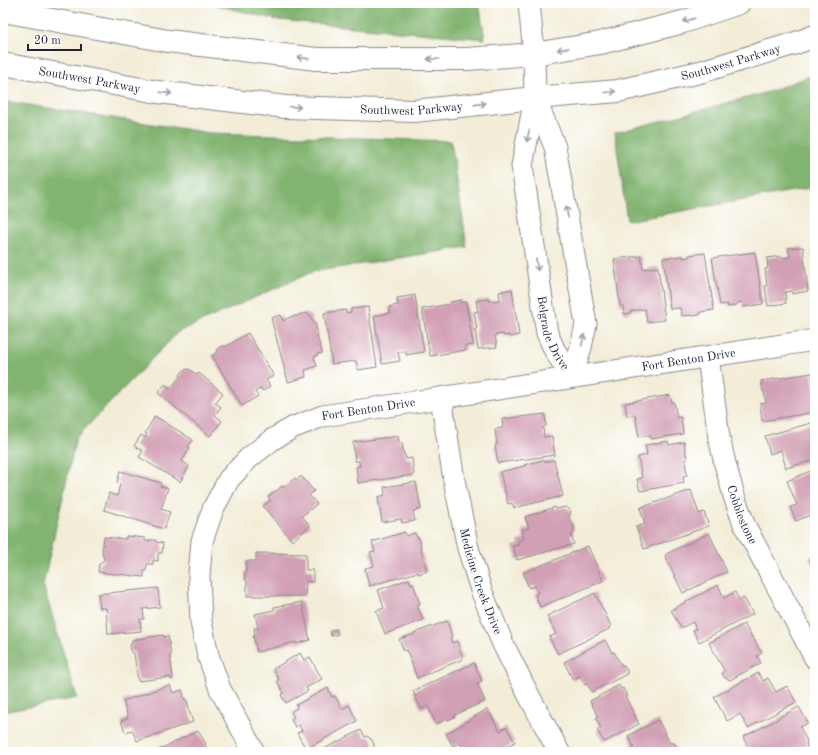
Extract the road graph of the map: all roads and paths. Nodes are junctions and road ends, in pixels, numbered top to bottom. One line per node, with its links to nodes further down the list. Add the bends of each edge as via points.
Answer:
1 (529, 3): 5 (street, Belgrade Drive)
2 (739, 3): 5 (main road, one-way to 5, via 683,22 600,43)
3 (3, 11): 5 (main road, one-way to 3, via 467,58 316,59 168,41)
4 (815, 36): 7 (main road, Southwest Parkway, one-way to 4, via 618,91 700,72)
5 (534, 54): 7 (street, Belgrade Drive)
6 (3, 64): 7 (main road, Southwest Parkway, one-way to 7, via 158,92 286,106 414,111)
7 (536, 98): 10 (street, Belgrade Drive, one-way to 7, via 586,324 555,147); 10 (street, Belgrade Drive, one-way to 10, via 522,166 548,334 555,351)
8 (815, 340): 9 (street, Fort Benton Drive)
9 (708, 357): 10 (street, Fort Benton Drive); 12 (street, Cobblestone, via 719,437 735,499 744,524)
10 (572, 377): 11 (street, Fort Benton Drive)
11 (442, 398): 13 (street, Fort Benton Drive, via 323,416 294,427 273,439 248,458 229,478 213,509 202,541 199,575 201,622 208,655 220,689); 14 (street, Medicine Creek Drive, via 466,541 479,583 503,644)
12 (815, 658)
13 (254, 752)
14 (559, 752)

